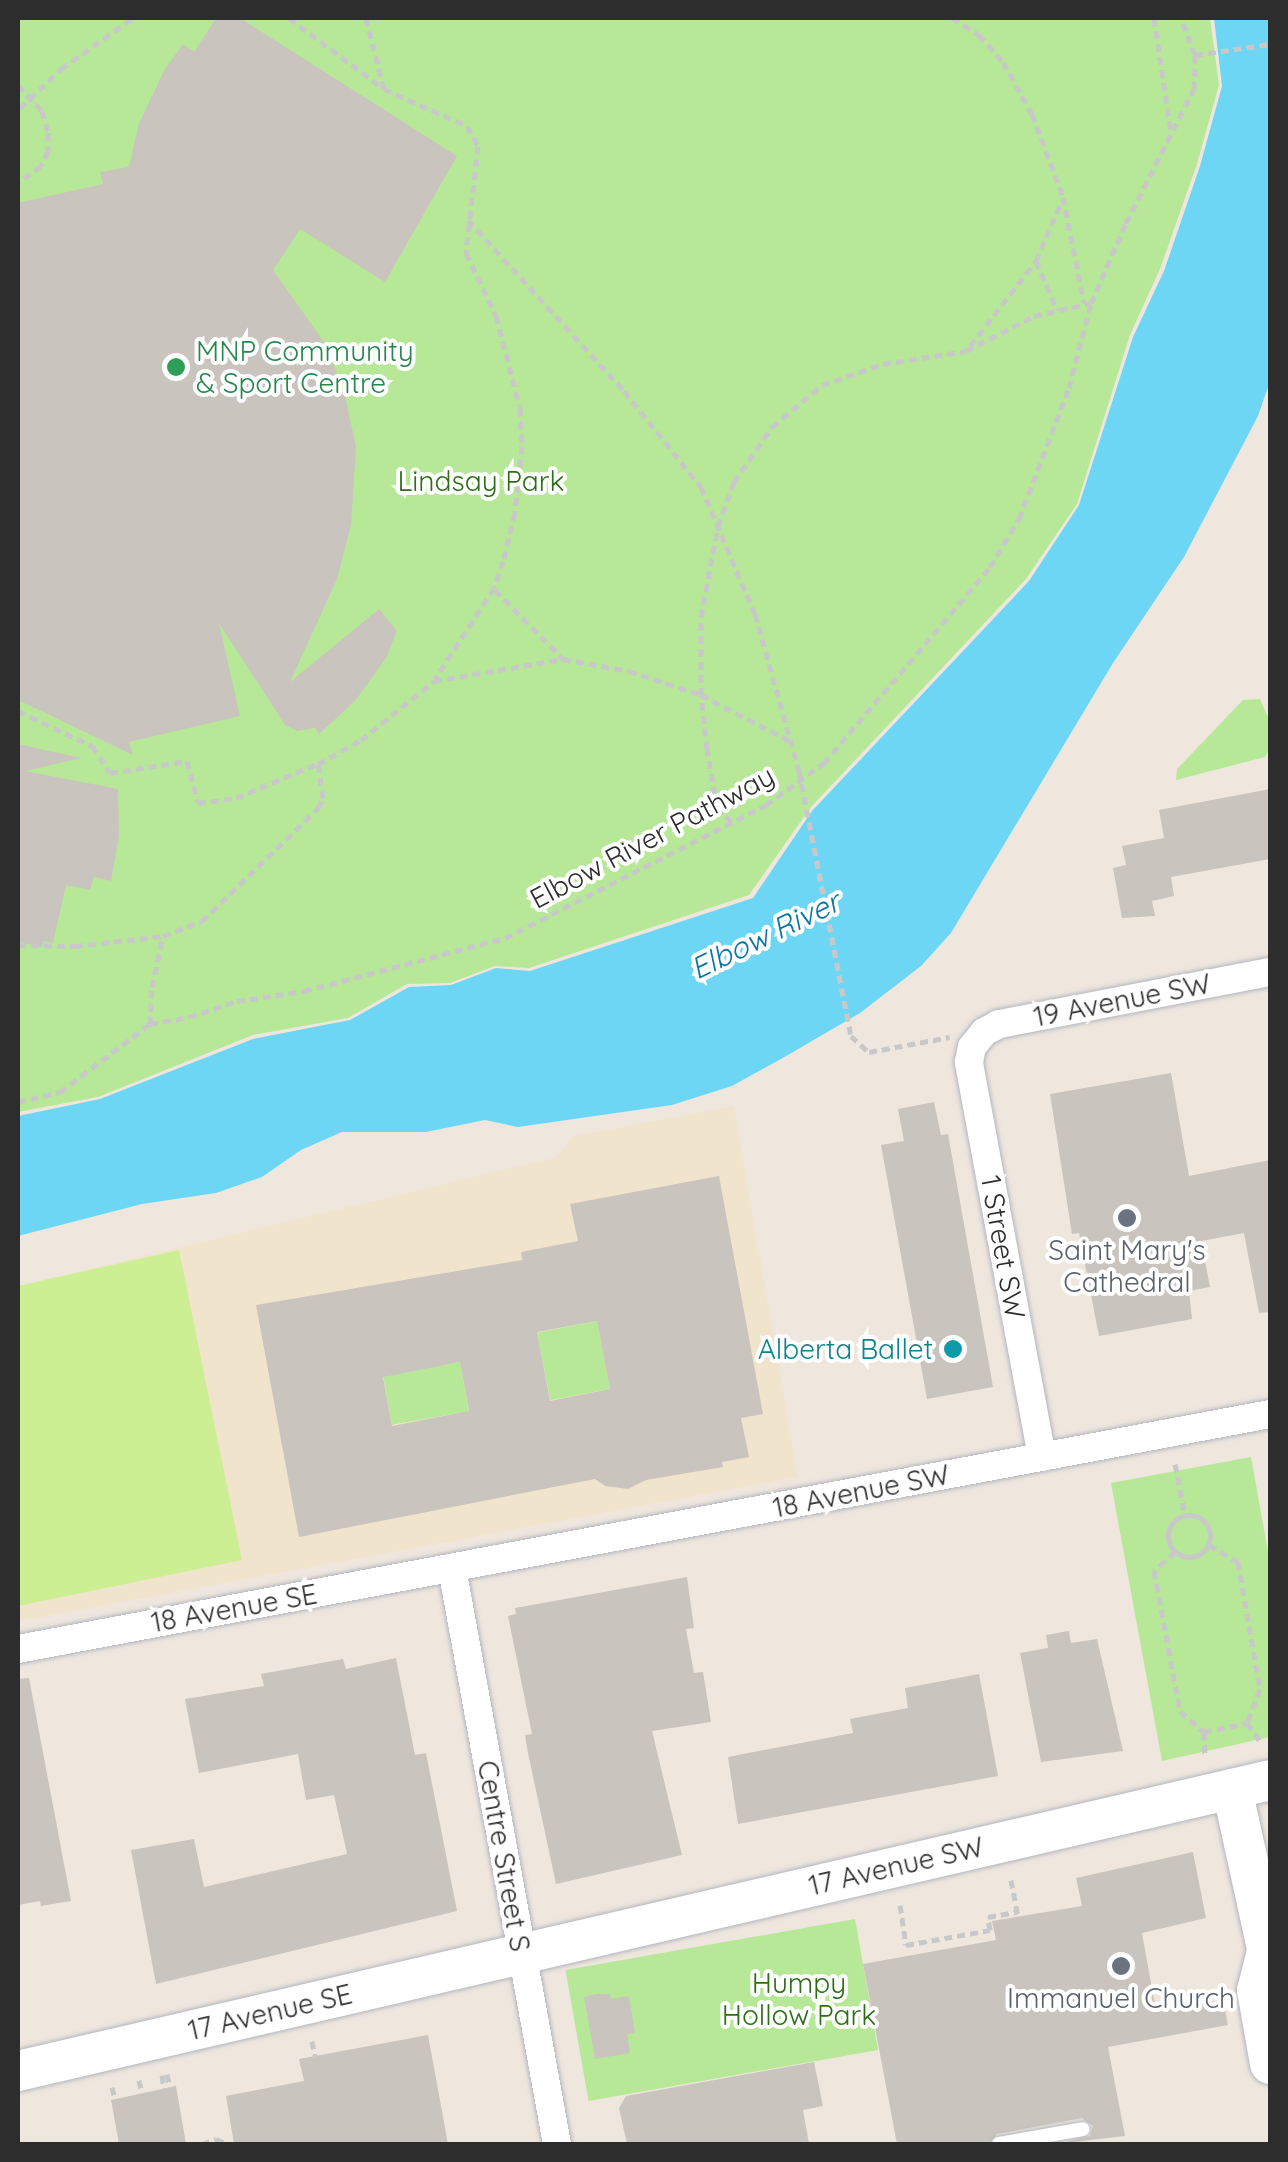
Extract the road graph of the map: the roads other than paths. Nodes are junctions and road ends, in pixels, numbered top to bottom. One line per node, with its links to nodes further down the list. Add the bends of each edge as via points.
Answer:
1 (1270, 972): 2 (street, 19 Avenue SW, via 999,1024)
2 (978, 1038): 4 (street, 1 Street SW, via 970,1062)
3 (1270, 1414): 4 (street, 18 Avenue SW)
4 (1042, 1457): 5 (street, 18 Avenue SW)
5 (452, 1568): 6 (street, 18 Avenue SE); 8 (street, Centre Street S)
6 (18, 1649)
7 (1255, 1771): 8 (main road, 17 Avenue SW); 9 (main road)
8 (522, 1952): 11 (main road, 17 Avenue SE); 13 (street, Centre Street S)
9 (1268, 1958): 10 (main road, via 1256,1990)
10 (1270, 2064)
11 (18, 2071)
12 (1084, 2129): 14 (lane)
13 (557, 2144)
14 (1000, 2144)

